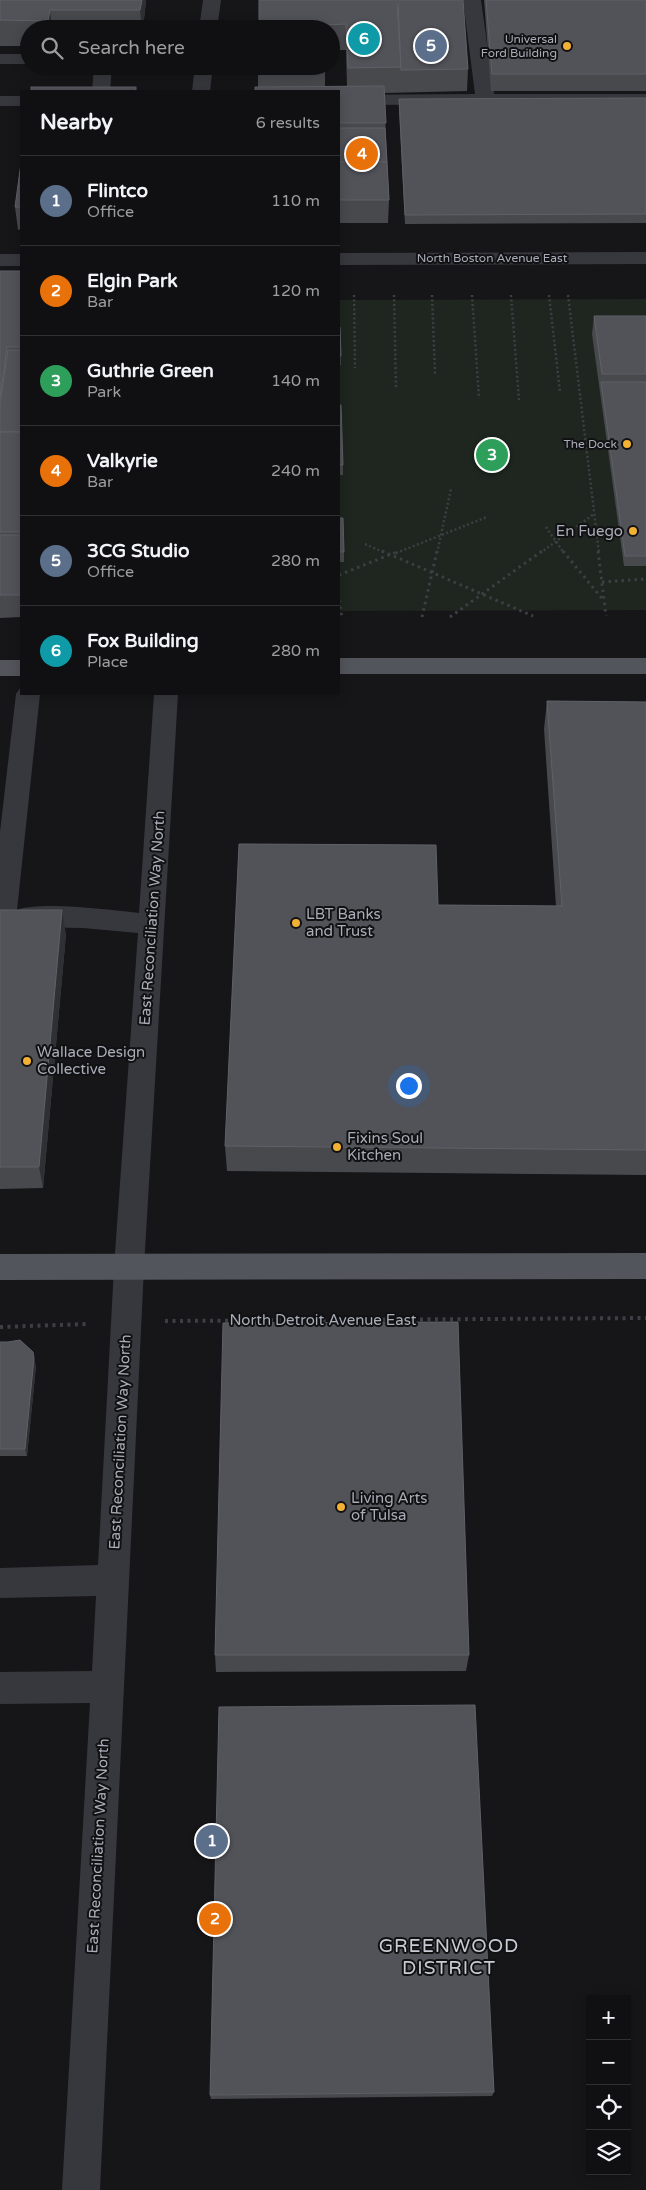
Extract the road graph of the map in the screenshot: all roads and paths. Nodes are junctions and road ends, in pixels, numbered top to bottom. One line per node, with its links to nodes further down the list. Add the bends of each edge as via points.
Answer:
1 (212, 0): 3 (street)
2 (472, 0): 10 (street)
3 (209, 20)
4 (0, 59): 5 (street)
5 (20, 59)
6 (102, 75): 8 (street)
7 (203, 75): 9 (street)
8 (101, 90)
9 (201, 90)
10 (485, 98): 11 (street); 12 (street)
11 (646, 99)
12 (340, 100)
13 (0, 101): 14 (street)
14 (20, 101)
15 (646, 258): 16 (street, North Boston Avenue East)
16 (340, 259)
17 (0, 260): 18 (street)
18 (20, 260)
19 (394, 295): 28 (path)
20 (432, 295): 27 (path)
21 (511, 295): 31 (path)
22 (549, 295): 29 (path)
23 (568, 295): 33 (path)
24 (354, 296): 26 (path)
25 (472, 296): 30 (path)
26 (355, 368)
27 (436, 374)
28 (396, 389)
29 (560, 392)
30 (479, 398)
31 (519, 400)
32 (451, 489): 36 (path)
33 (594, 514): 37 (path); 43 (path)
34 (487, 517): 36 (path)
35 (546, 526): 37 (path)
36 (440, 536): 39 (path); 40 (path)
37 (555, 542): 44 (path); 45 (path)
38 (365, 544): 39 (path)
39 (391, 555): 40 (path); 41 (path)
40 (432, 572): 44 (path); 49 (path)
41 (340, 575)
42 (646, 579): 43 (path)
43 (602, 582): 45 (path)
44 (482, 594): 47 (path); 50 (path)
45 (604, 601): 48 (path)
46 (340, 606): 51 (path)
47 (533, 616)
48 (606, 616)
49 (422, 617)
50 (450, 617)
51 (342, 618)
52 (340, 666): 53 (main road)
53 (646, 666)
54 (0, 668): 55 (main road)
55 (20, 668)
56 (28, 695): 58 (street)
57 (166, 695): 59 (street, East Reconciliation Way North)
58 (1, 917): 59 (street, via 82,918)
59 (152, 924): 62 (street, East Reconciliation Way North)
60 (646, 1266): 62 (main road)
61 (0, 1267): 62 (main road)
62 (129, 1267): 64 (street, East Reconciliation Way North)
63 (646, 1318): 64 (path, North Detroit Avenue East, via 204,1319)
64 (127, 1323): 65 (path, North Detroit Avenue East); 66 (street, East Reconciliation Way North)
65 (0, 1327)
66 (112, 1580): 67 (street); 68 (street, East Reconciliation Way North)
67 (0, 1583)
68 (106, 1687): 69 (street); 70 (street, East Reconciliation Way North)
69 (0, 1688)
70 (81, 2190)

